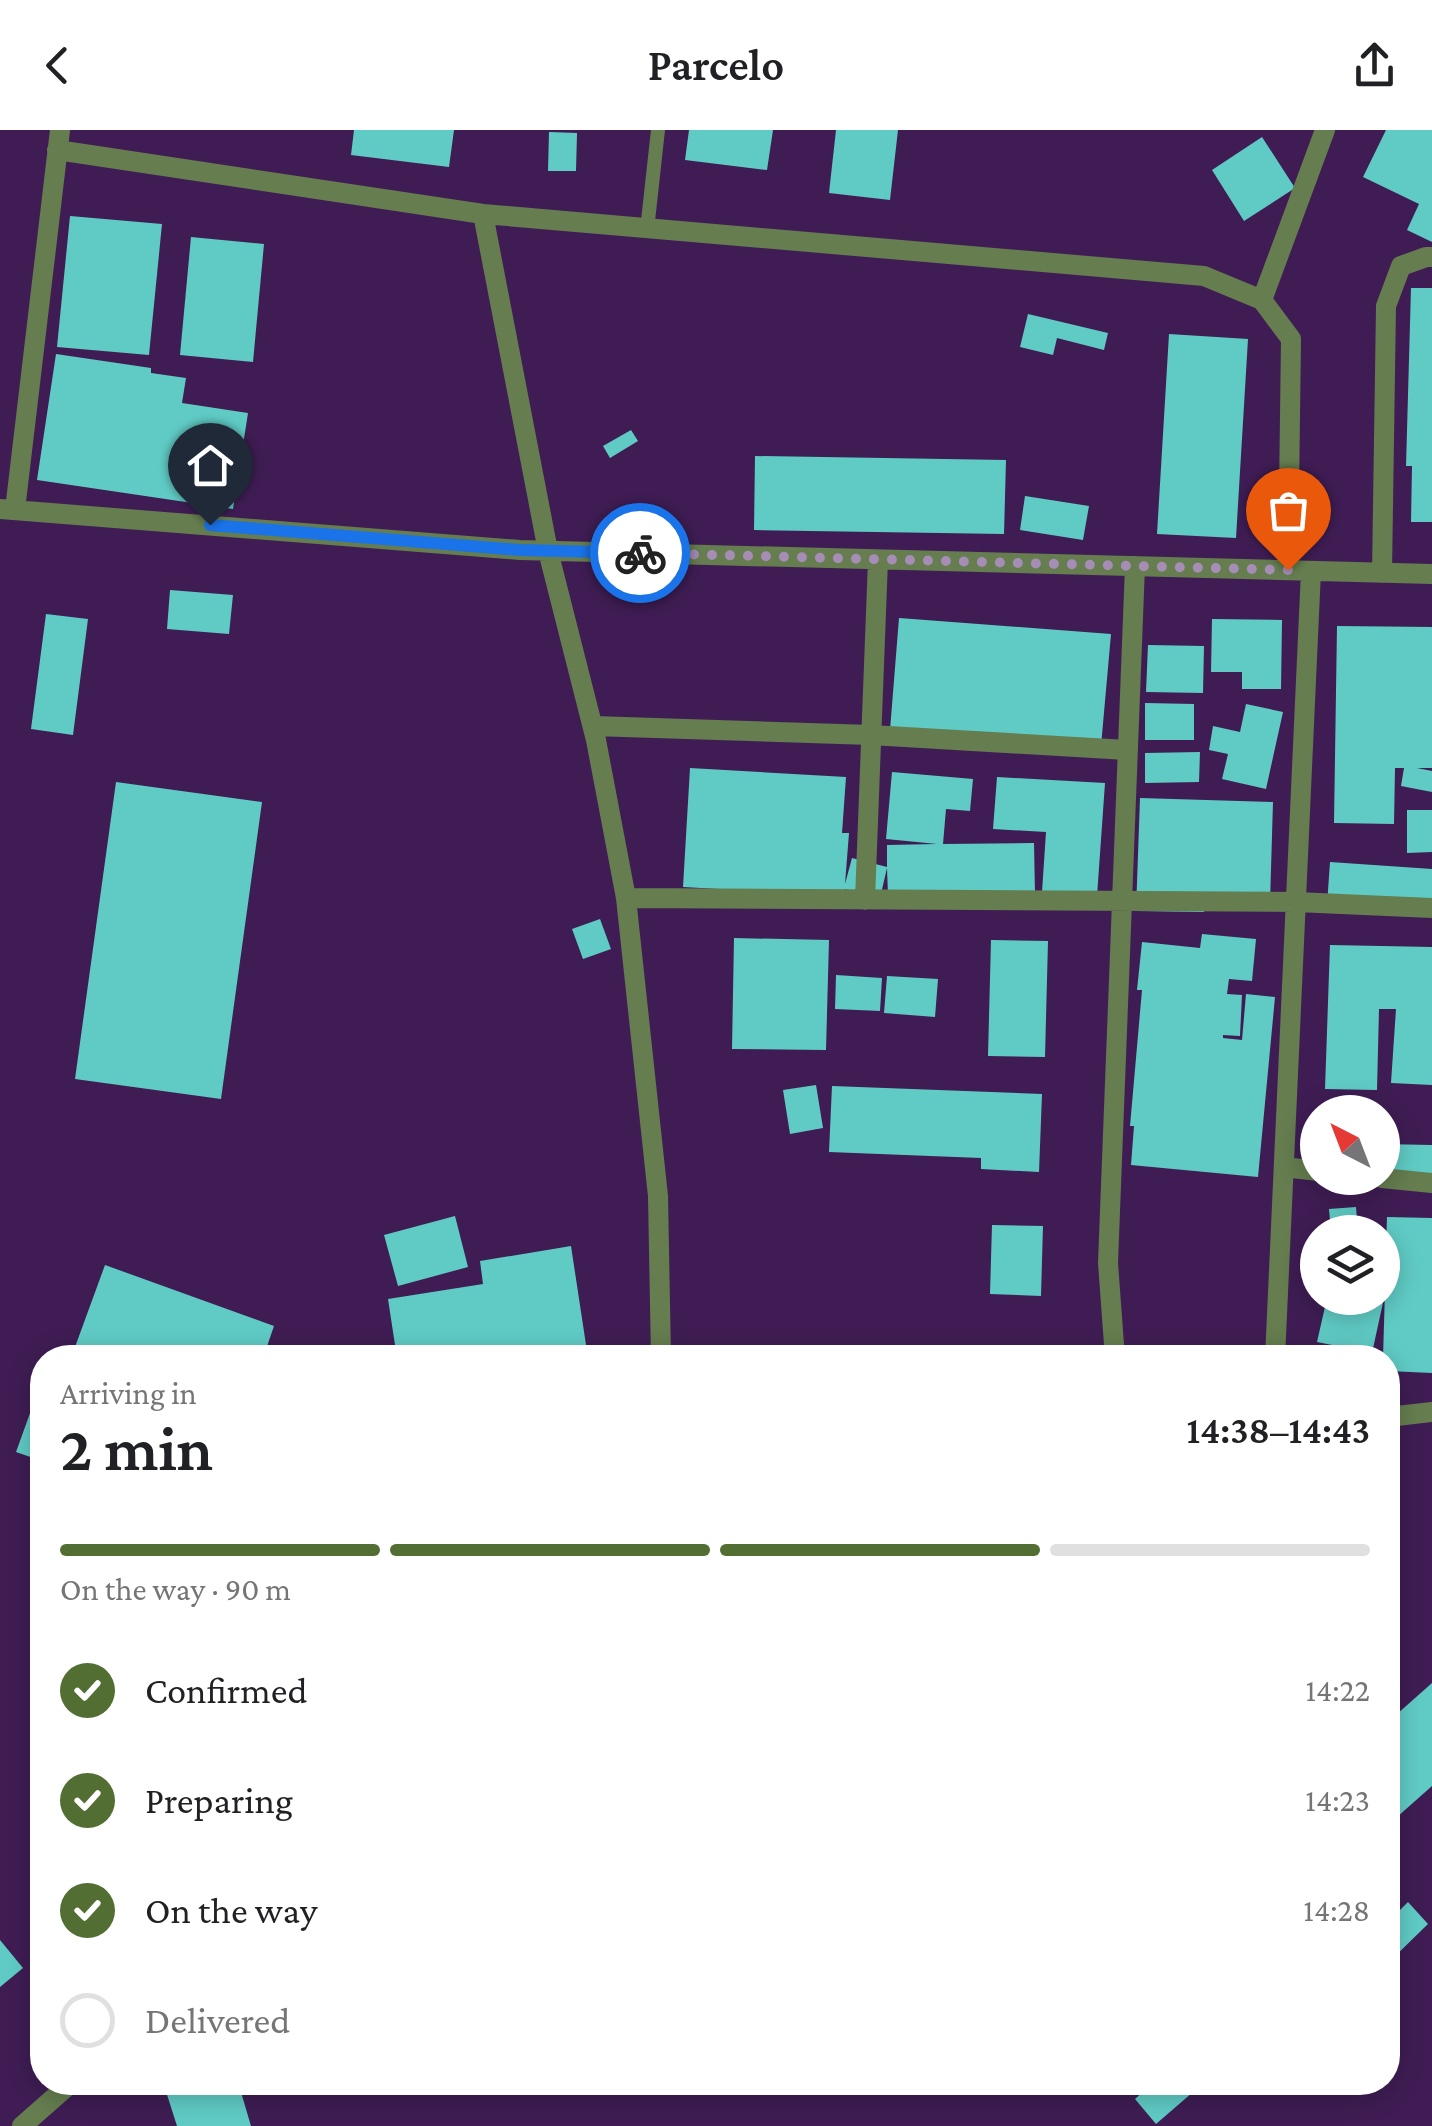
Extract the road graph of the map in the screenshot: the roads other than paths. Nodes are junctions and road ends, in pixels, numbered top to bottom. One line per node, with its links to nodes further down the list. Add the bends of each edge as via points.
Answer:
1 (658, 130): 5 (lane)
2 (1325, 130): 7 (street)
3 (58, 140): 4 (street); 8 (street)
4 (483, 214): 5 (street); 9 (street)
5 (647, 230): 7 (street, via 1204,276)
6 (1432, 257): 14 (street, via 1401,266 1386,306)
7 (1262, 300): 12 (street, via 1291,340)
8 (8, 509): 9 (street)
9 (548, 551): 10 (street); 16 (street)
10 (878, 560): 11 (street); 17 (street)
11 (1135, 566): 12 (street); 18 (street)
12 (1288, 570): 13 (street)
13 (1311, 571): 14 (street); 22 (street)
14 (1382, 573): 15 (street)
15 (1432, 574)
16 (593, 726): 17 (street); 19 (street)
17 (872, 735): 18 (street); 20 (street)
18 (1127, 750): 21 (street)
19 (626, 898): 20 (street); 28 (street, via 658,1196)
20 (866, 900): 21 (street)
21 (1121, 901): 22 (street); 29 (street, via 1108,1263)
22 (1296, 902): 23 (street); 24 (street)
23 (1432, 908)
24 (1284, 1167): 25 (street); 30 (street)
25 (1300, 1169)
26 (1400, 1180): 27 (street)
27 (1432, 1183)
28 (661, 1345)
29 (1114, 1345)
30 (1276, 1345)
31 (1432, 1412): 32 (street)
32 (1400, 1416)
33 (57, 2095): 34 (street)
34 (22, 2126)

